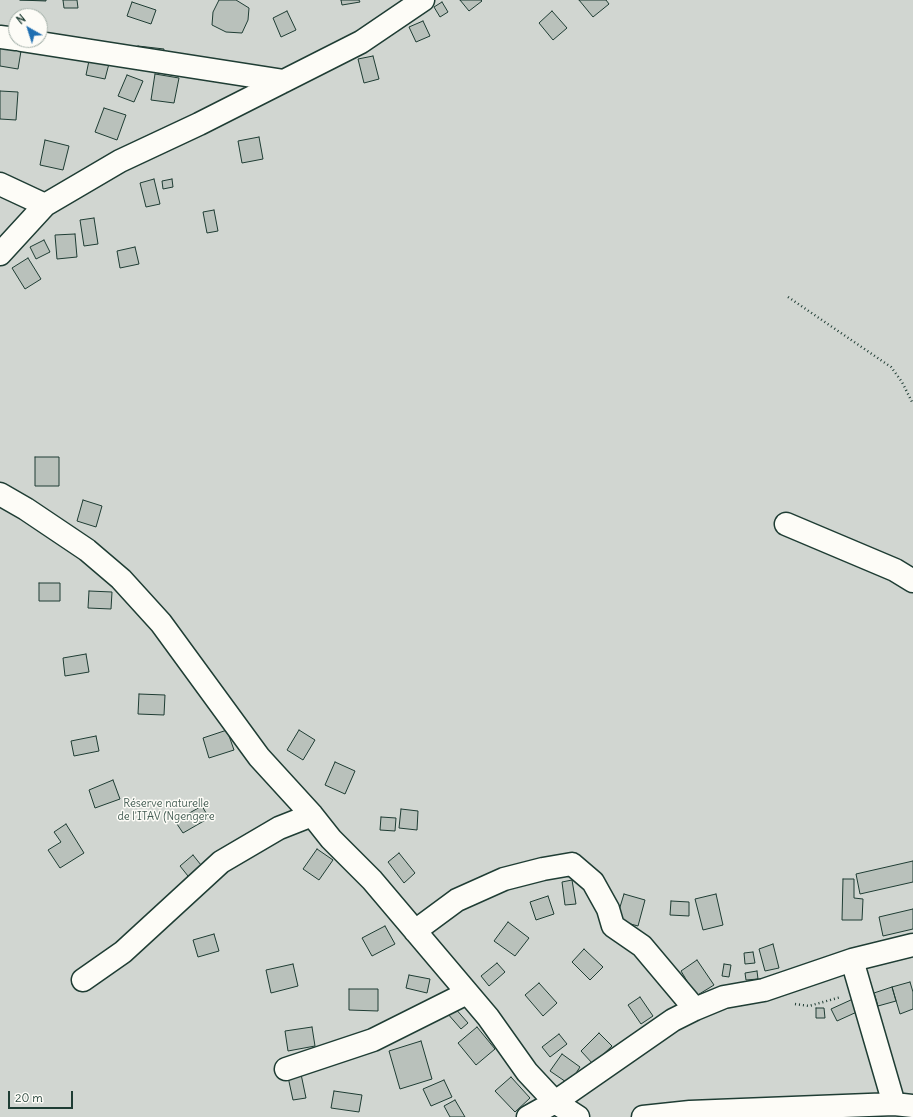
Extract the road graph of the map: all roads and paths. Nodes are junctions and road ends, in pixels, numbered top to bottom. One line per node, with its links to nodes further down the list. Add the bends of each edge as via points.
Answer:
1 (423, 0): 3 (street, via 361,42)
2 (48, 44): 3 (street)
3 (284, 80): 5 (street, via 120,162)
4 (0, 184): 5 (street)
5 (45, 205): 6 (street)
6 (0, 254)
7 (788, 297): 8 (path, via 891,367)
8 (913, 404)
9 (0, 494): 12 (street, via 87,550 121,579 161,624 259,757)
10 (786, 524): 11 (street, via 895,570)
11 (913, 581)
12 (312, 815): 13 (street); 16 (street, via 279,828 221,862 123,952)
13 (415, 931): 17 (street); 18 (street, via 457,900 504,879 572,864 593,882 608,909 613,926 642,946)
14 (913, 945): 15 (street)
15 (852, 960): 18 (street, via 764,990 724,997); 21 (street)
16 (82, 980)
17 (467, 993): 19 (street, via 373,1040); 20 (street, via 488,1017 527,1072)
18 (695, 1009): 20 (street, via 673,1020)
19 (286, 1069)
20 (555, 1102): 22 (street); 23 (street)
21 (903, 1105): 24 (street, via 690,1112)
22 (528, 1117)
23 (578, 1117)
24 (643, 1117)

